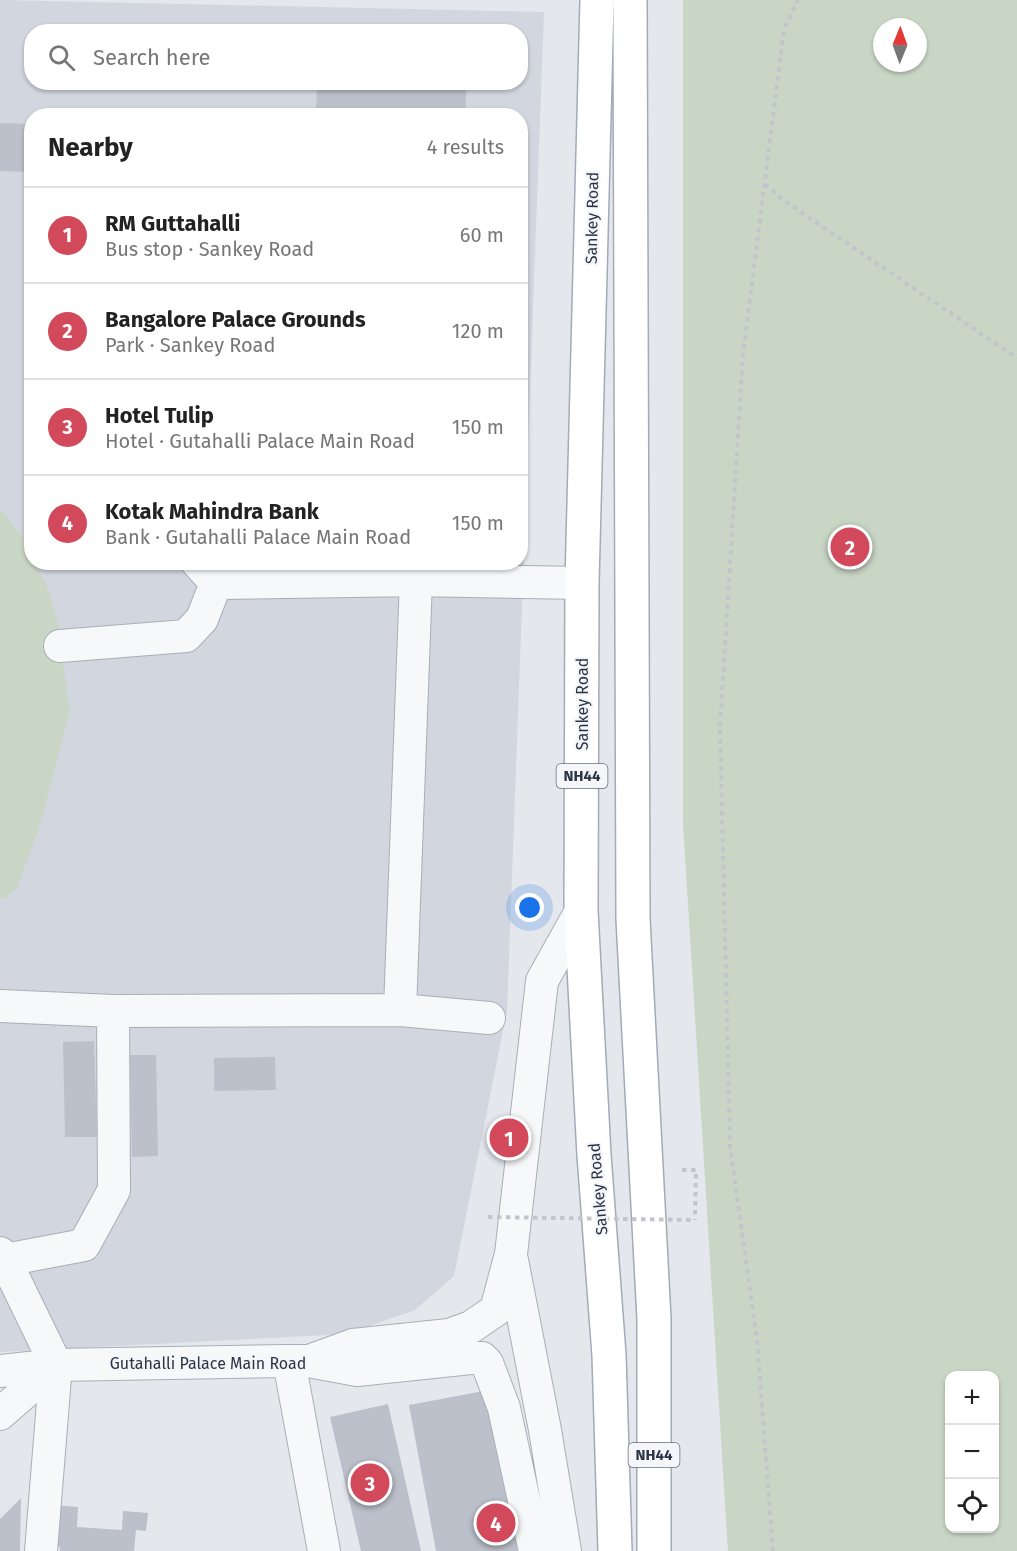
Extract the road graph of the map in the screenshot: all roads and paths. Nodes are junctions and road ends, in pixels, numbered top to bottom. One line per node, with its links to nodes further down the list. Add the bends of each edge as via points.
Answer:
1 (597, 0): 8 (main road, Sankey Road / NH44)
2 (630, 0): 28 (main road, NH44, via 633,919 654,1319)
3 (798, 0): 4 (path, via 784,29)
4 (765, 184): 5 (path); 29 (path, via 743,356 720,727 730,1146 757,1340)
5 (1017, 358)
6 (206, 573): 7 (street); 9 (street, via 202,619 186,636)
7 (416, 580): 8 (street); 12 (street)
8 (582, 583): 10 (main road, Sankey Road / NH44)
9 (60, 646)
10 (581, 911): 17 (street, via 542,981); 27 (main road, Sankey Road / NH44, via 609,1355)
11 (0, 1006): 13 (street)
12 (400, 1010): 13 (street); 14 (street)
13 (113, 1011): 18 (street, via 114,1190 84,1245)
14 (489, 1018)
15 (682, 1170): 16 (path, bridge, via 696,1170 695,1220)
16 (488, 1217)
17 (511, 1254): 19 (street, via 496,1310 471,1327 448,1335 353,1345); 26 (street)
18 (3, 1257): 20 (street)
19 (298, 1361): 20 (street, Gutahalli Palace Main Road); 24 (street); 25 (street, Gutahalli Palace Main Road, via 357,1370 482,1358 504,1408)
20 (56, 1365): 21 (street, Gutahalli Palace Main Road); 22 (street); 23 (street)
21 (0, 1371)
22 (0, 1414)
23 (41, 1551)
24 (324, 1551)
25 (535, 1551)
26 (565, 1551)
27 (615, 1551)
28 (654, 1551)
29 (773, 1551)

